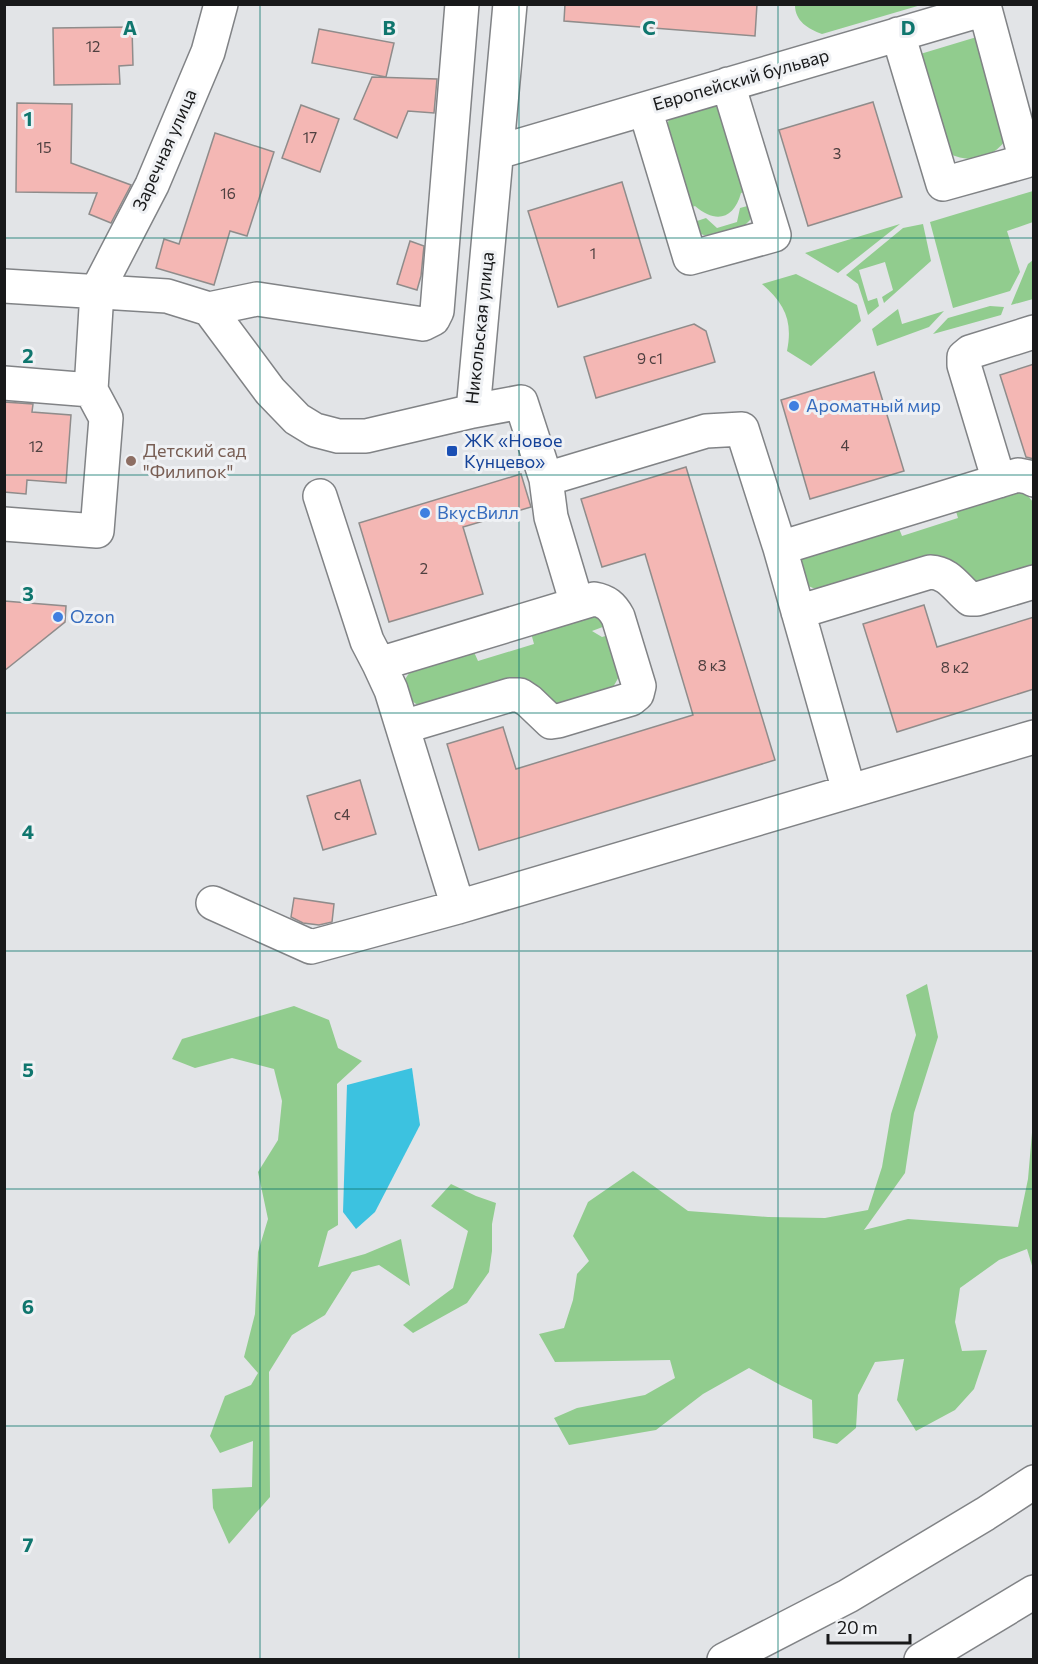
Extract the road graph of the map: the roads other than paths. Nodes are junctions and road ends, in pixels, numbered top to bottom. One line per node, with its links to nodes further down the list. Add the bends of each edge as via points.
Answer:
1 (221, 4): 9 (main road, Заречная улица, via 208,52 152,185)
2 (462, 4): 10 (main road, via 437,311 433,320 423,324 257,299)
3 (510, 4): 7 (main road, Никольская улица)
4 (898, 34): 4 (main road, Европейский бульвар, via 985,9 1026,161 943,184); 5 (main road, Европейский бульвар)
5 (728, 84): 6 (main road, Европейский бульвар); 6 (main road, via 774,234 690,258)
6 (645, 109): 7 (main road, Европейский бульвар)
7 (498, 152): 14 (main road, Никольская улица)
8 (4, 286): 9 (main road)
9 (97, 291): 10 (main road, via 167,296); 13 (main road)
10 (209, 309): 14 (main road, Никольская улица, via 270,391 315,430 338,436 366,436)
11 (1034, 332): 17 (main road, via 964,357)
12 (4, 383): 13 (main road)
13 (91, 390): 19 (main road, via 106,418 97,531)
14 (473, 411): 15 (main road, via 520,402)
15 (546, 479): 20 (main road, via 706,431 742,429); 22 (main road, via 551,518)
16 (1034, 480): 17 (main road, via 1018,475)
17 (999, 481): 20 (main road)
18 (320, 496): 24 (main road, via 367,641)
19 (4, 524)
20 (780, 548): 23 (main road)
21 (1034, 582): 23 (main road, via 970,599 949,578 930,572)
22 (577, 604): 24 (main road); 25 (main road, via 594,599 613,608 639,686 631,699 550,722 529,701 520,695 510,695)
23 (798, 612): 27 (main road)
24 (379, 664): 25 (main road)
25 (403, 727): 29 (main road)
26 (1034, 737): 27 (main road)
27 (849, 791): 29 (main road)
28 (213, 903): 29 (main road, via 312,947)
29 (458, 908)
30 (1034, 1482): 32 (main road, via 848,1596)
31 (1034, 1592): 33 (main road)
32 (724, 1659)
33 (921, 1659)

